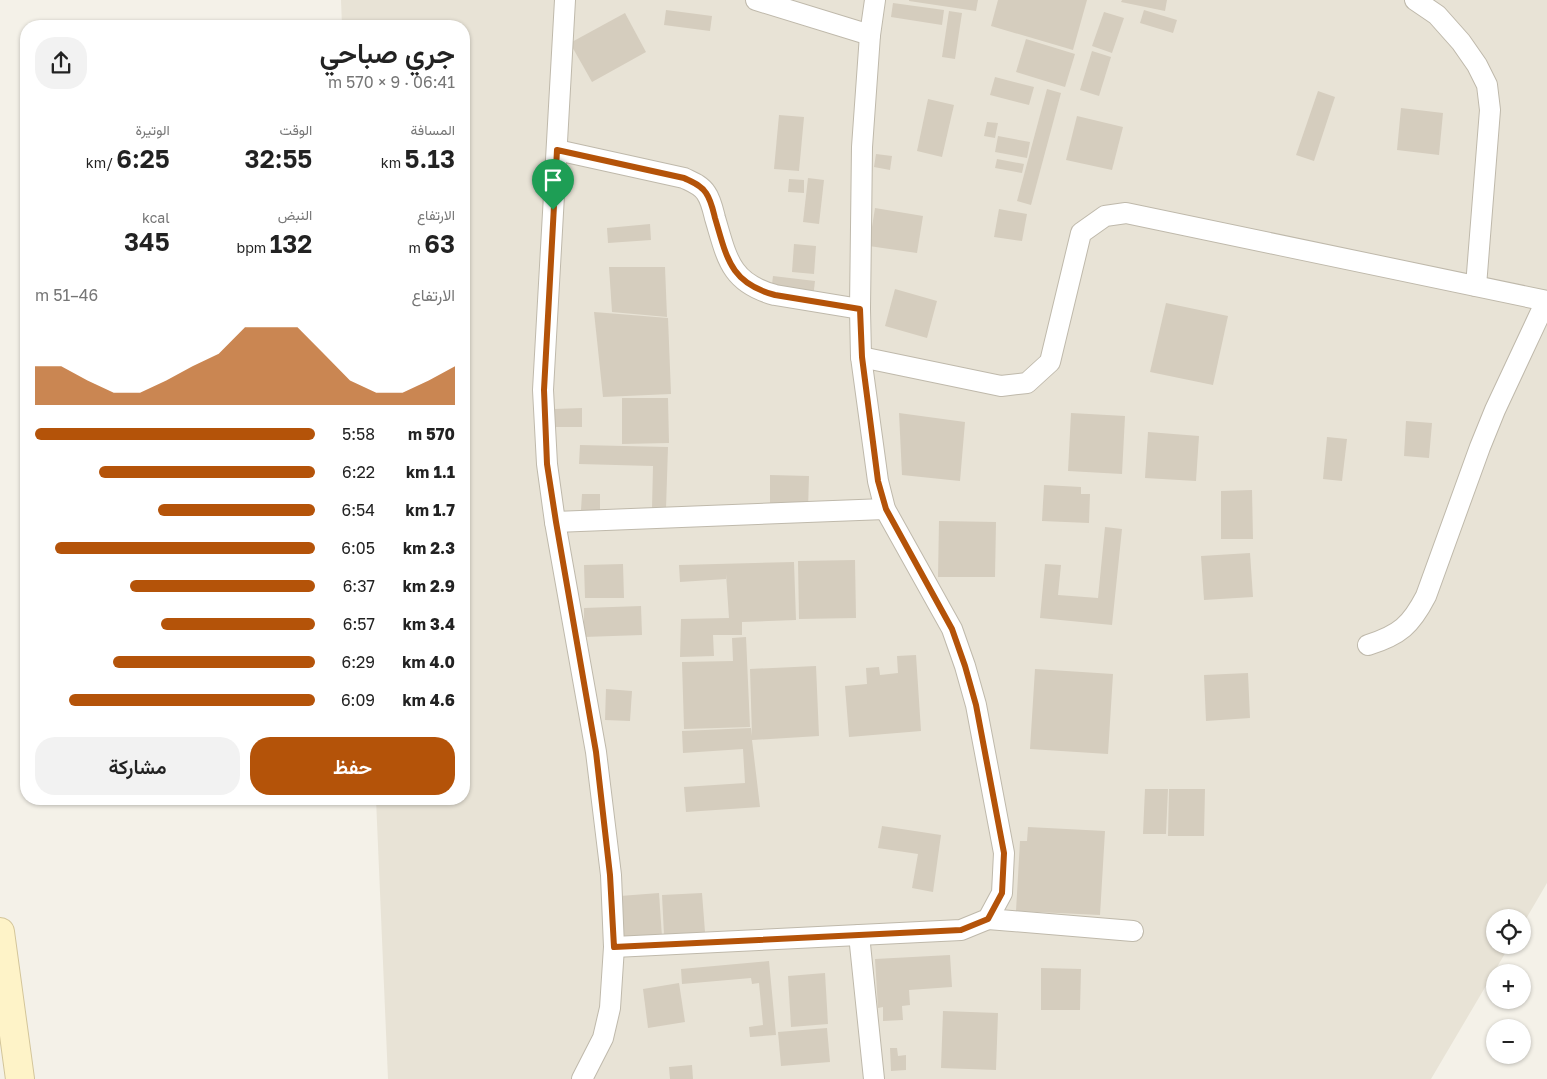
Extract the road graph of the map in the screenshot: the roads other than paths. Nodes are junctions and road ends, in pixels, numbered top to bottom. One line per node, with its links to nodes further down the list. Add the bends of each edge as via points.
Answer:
1 (565, 0): 7 (street)
2 (756, 0): 6 (street)
3 (875, 0): 6 (street)
4 (1415, 0): 5 (street)
5 (1441, 7): 8 (street, via 1487,85 1490,110)
6 (870, 35): 10 (street, via 862,147)
7 (557, 150): 10 (street, via 684,178 697,184 706,193 730,263 749,285 775,295); 13 (street, via 544,390 547,464)
8 (1476, 286): 9 (street); 11 (street, via 1126,213 1105,216 1081,233 1050,362 1027,383 1001,386)
9 (1547, 301): 14 (street, via 1495,410 1426,596 1404,628 1387,639)
10 (860, 309): 11 (street)
11 (862, 357): 12 (street, via 878,481)
12 (886, 509): 13 (street); 15 (street, via 952,629 976,705 1004,853 1002,893)
13 (556, 522): 19 (street, via 596,752 610,875)
14 (1368, 645)
15 (988, 919): 16 (street); 18 (street, via 961,930)
16 (1133, 931)
17 (0, 932): 20 (main road)
18 (859, 935): 19 (street); 22 (street)
19 (614, 947): 21 (street, via 610,1008 603,1038)
20 (20, 1079)
21 (582, 1079)
22 (874, 1079)

